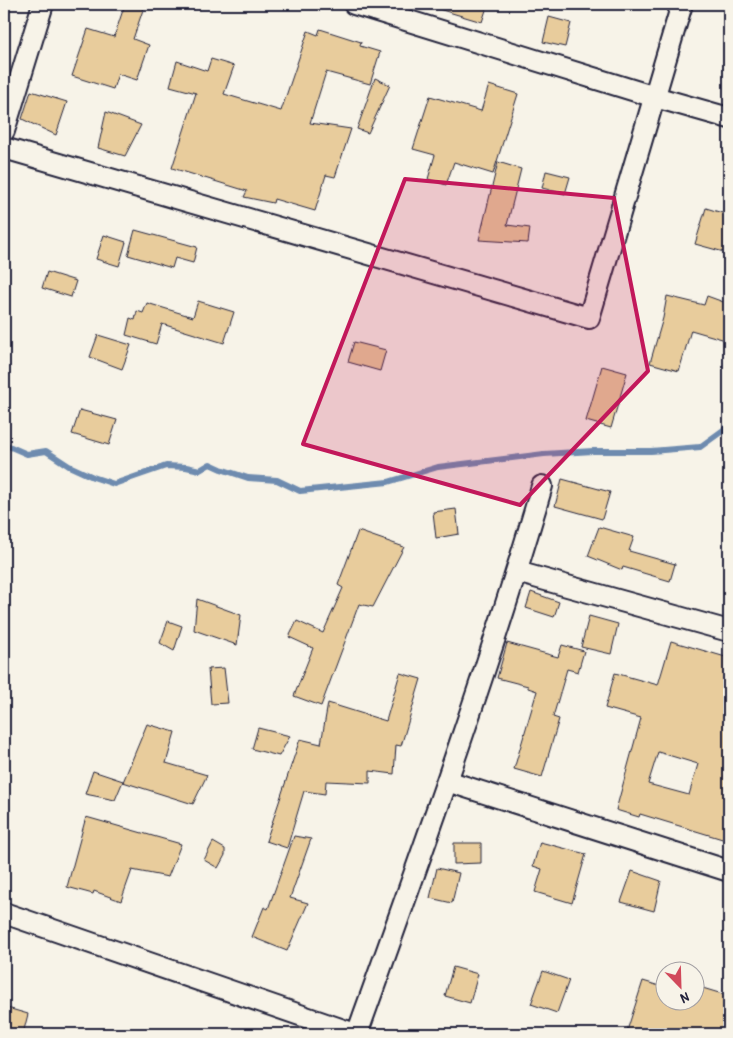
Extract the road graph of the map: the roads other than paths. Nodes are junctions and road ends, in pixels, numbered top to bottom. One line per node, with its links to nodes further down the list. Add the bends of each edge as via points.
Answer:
1 (43, 4): 6 (street)
2 (354, 4): 4 (street)
3 (682, 4): 4 (street)
4 (654, 97): 5 (street); 7 (street, via 589,318)
5 (729, 118)
6 (4, 131)
7 (4, 148)
8 (542, 486): 9 (street)
9 (517, 572): 10 (street); 11 (street)
10 (729, 632)
11 (447, 781): 12 (street); 14 (street)
12 (729, 871)
13 (4, 913): 14 (street)
14 (356, 1034)

